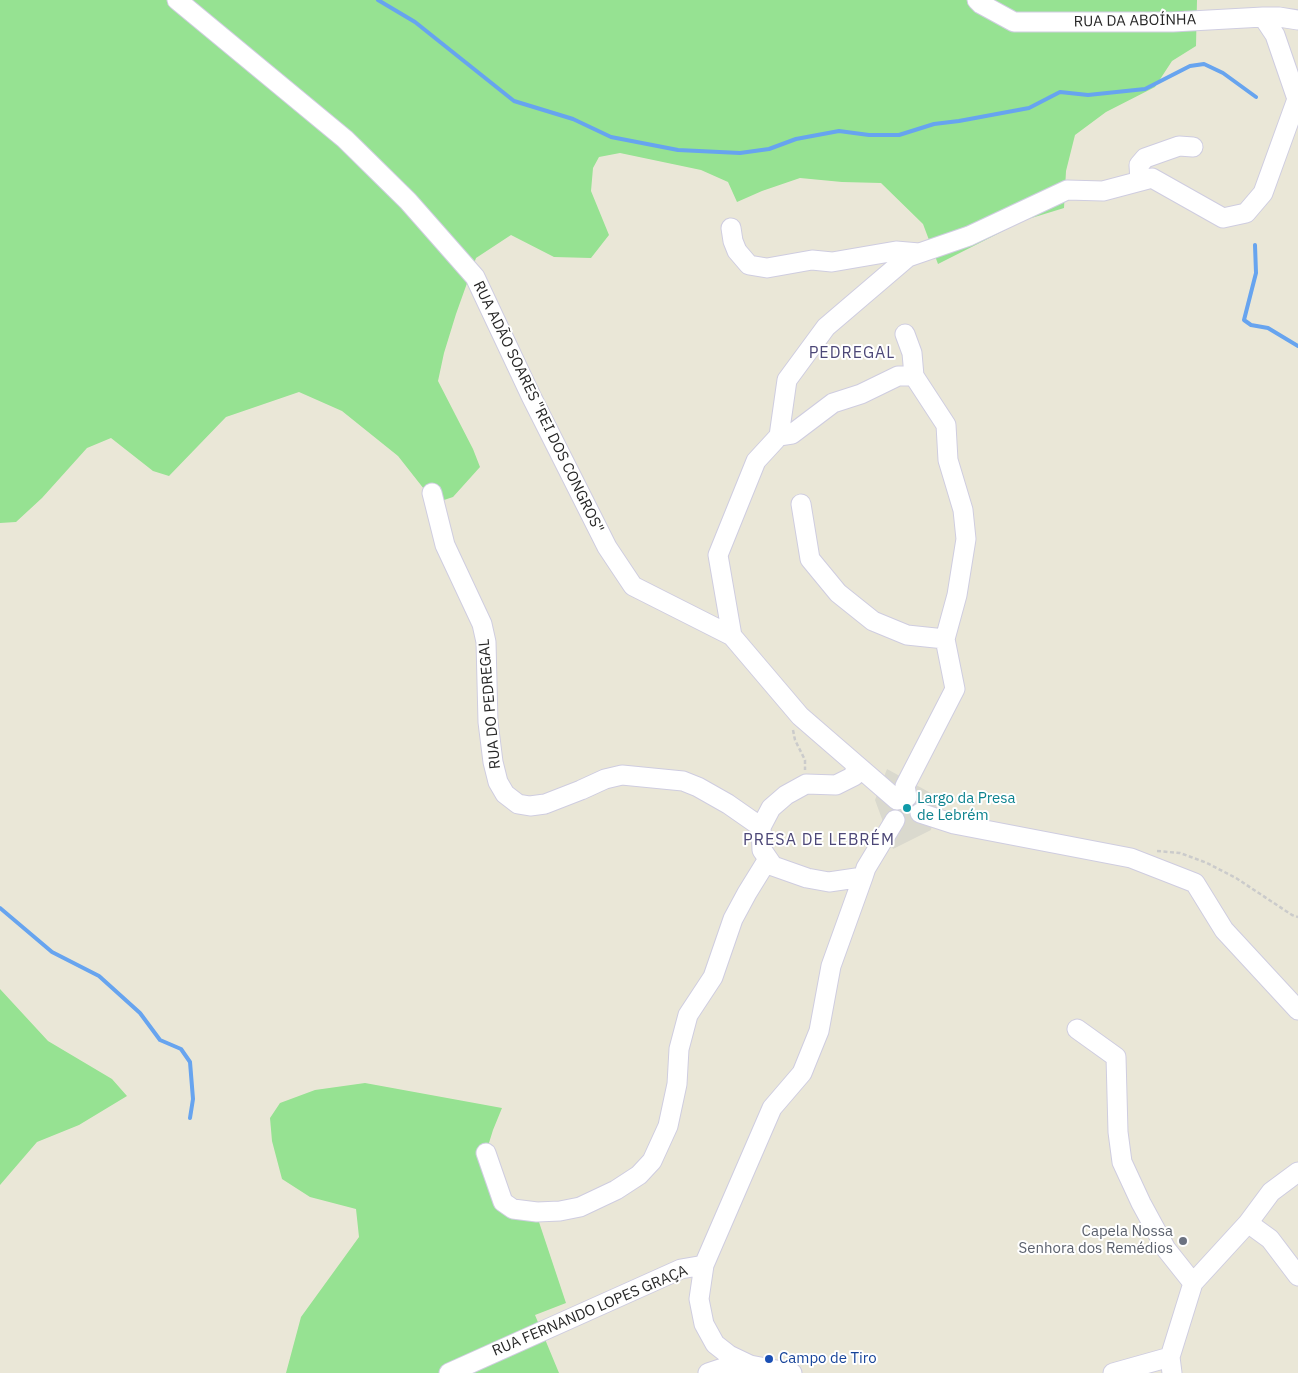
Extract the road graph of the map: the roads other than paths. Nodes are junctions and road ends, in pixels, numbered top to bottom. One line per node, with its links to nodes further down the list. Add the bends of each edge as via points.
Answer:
1 (176, 0): 15 (street, RUA ADÃO SOARES "REI DOS CONGROS", via 345,139 408,201 474,277 607,547 633,586)
2 (977, 0): 3 (street, RUA DA ABOÍNHA, via 1014,22 1173,22)
3 (1263, 17): 4 (street, RUA DA ABOÍNHA); 5 (street, via 1275,36)
4 (1298, 20)
5 (1297, 99): 7 (street, via 1263,193 1246,213 1223,218 1152,178)
6 (1193, 147): 7 (street, via 1179,146 1145,158 1139,165)
7 (1140, 181): 9 (street, via 1103,191 1067,190 969,236)
8 (731, 228): 9 (street, via 737,251 749,265 767,268 812,260 832,262 896,251)
9 (920, 253): 12 (street, via 908,257 826,327 787,380)
10 (904, 334): 11 (street, via 912,353)
11 (914, 376): 12 (street, via 898,376 833,403 792,434); 16 (street, via 946,425 948,460 963,510 966,539 957,595)
12 (779, 436): 15 (street, via 756,461 718,555)
13 (432, 493): 21 (street, RUA DO PEDREGAL, via 445,545 482,624 486,642 488,722 493,762 505,794 518,804 530,806 545,804 605,778 622,775 683,781 728,804)
14 (801, 504): 16 (street, via 810,559 838,593 873,620 908,636)
15 (732, 636): 17 (street, via 800,716)
16 (945, 639): 18 (street, via 955,689 905,786)
17 (856, 765): 18 (street); 21 (street, via 854,776 836,785 806,784 786,794 771,808)
18 (902, 798): 19 (street, via 912,798); 20 (street, via 894,803 892,812)
19 (920, 812): 20 (street, via 912,824 903,826); 24 (street, via 954,824 1131,858 1195,883 1224,930)
20 (895, 820): 23 (street)
21 (761, 827): 22 (street, via 762,850)
22 (768, 859): 23 (street, via 773,866 806,878 829,882); 26 (street, via 733,919 713,977 688,1015 678,1049 677,1084 668,1126 652,1161 639,1175 580,1207 537,1212 513,1209 503,1202)
23 (863, 877): 29 (street, via 831,966 819,1031 802,1073 772,1108)
24 (1294, 1002)
25 (1077, 1029): 31 (street, via 1116,1056 1122,1162 1166,1249)
26 (486, 1153)
27 (1298, 1172): 28 (street, via 1271,1192)
28 (1248, 1223): 30 (street, via 1270,1239); 31 (street)
29 (704, 1265): 32 (street, via 699,1298 704,1324 715,1344); 34 (street, RUA FERNANDO LOPES GRAÇA, via 681,1269)
30 (1298, 1276)
31 (1193, 1283): 33 (street)
32 (750, 1365): 35 (street); 36 (street)
33 (1171, 1365): 37 (street)
34 (449, 1373)
35 (708, 1373)
36 (792, 1373)
37 (1113, 1373)

